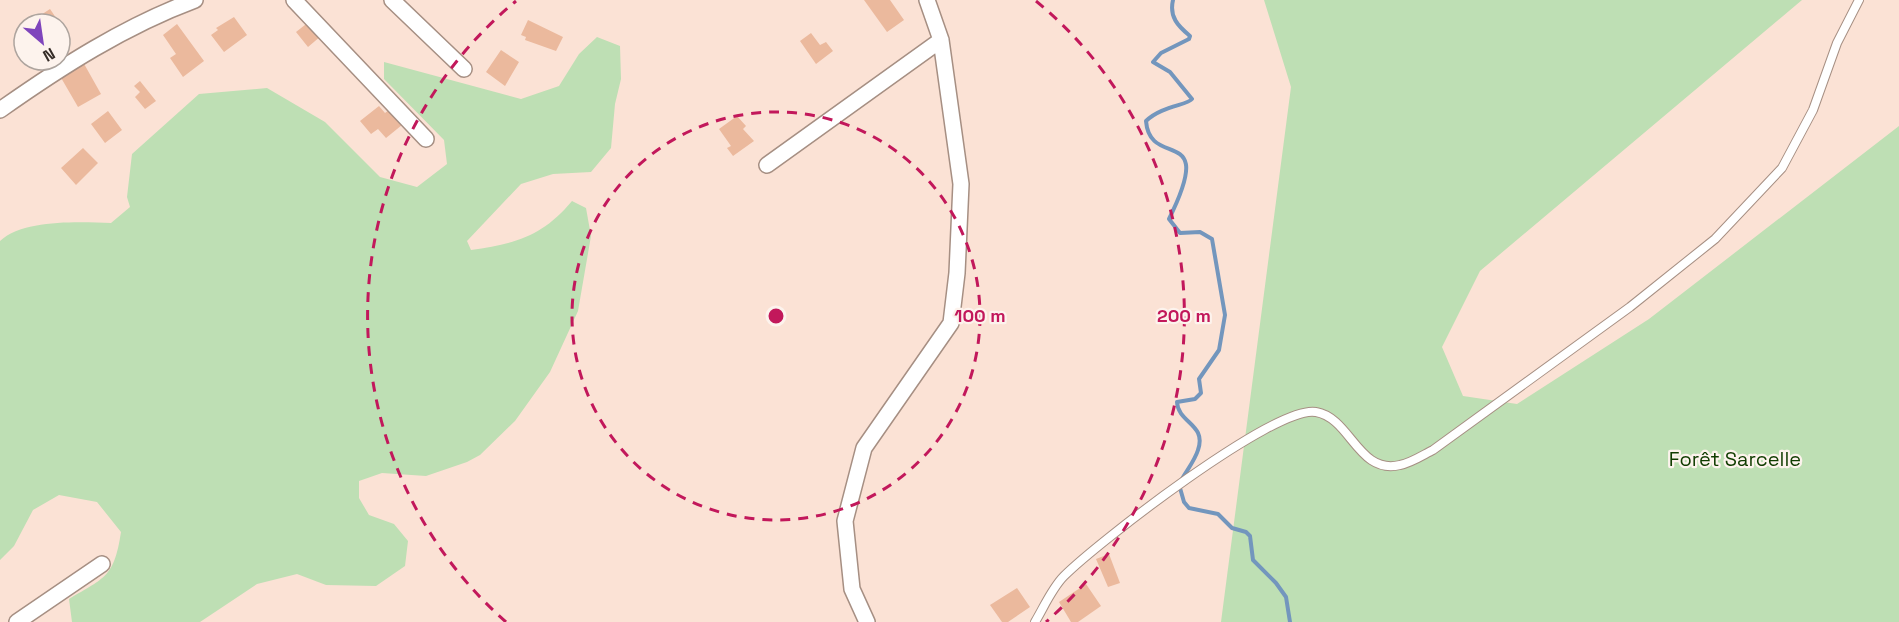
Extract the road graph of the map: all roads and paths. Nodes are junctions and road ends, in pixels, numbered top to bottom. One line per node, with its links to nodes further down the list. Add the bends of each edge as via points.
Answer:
1 (195, 0): 8 (street, via 133,27)
2 (294, 0): 9 (street)
3 (392, 0): 7 (street)
4 (927, 0): 6 (street)
5 (1859, 0): 14 (lane, via 1837,43 1813,110 1782,168 1715,239 1630,307 1433,450 1400,465 1383,465 1364,456 1336,423 1318,412 1303,411 1277,424 1167,491 1113,532 1062,578)
6 (940, 40): 10 (street); 13 (street, via 961,184 951,322 864,447 845,521 852,589)
7 (464, 69)
8 (0, 110)
9 (426, 139)
10 (767, 165)
11 (102, 564): 12 (street)
12 (17, 622)
13 (867, 622)
14 (1035, 622)

